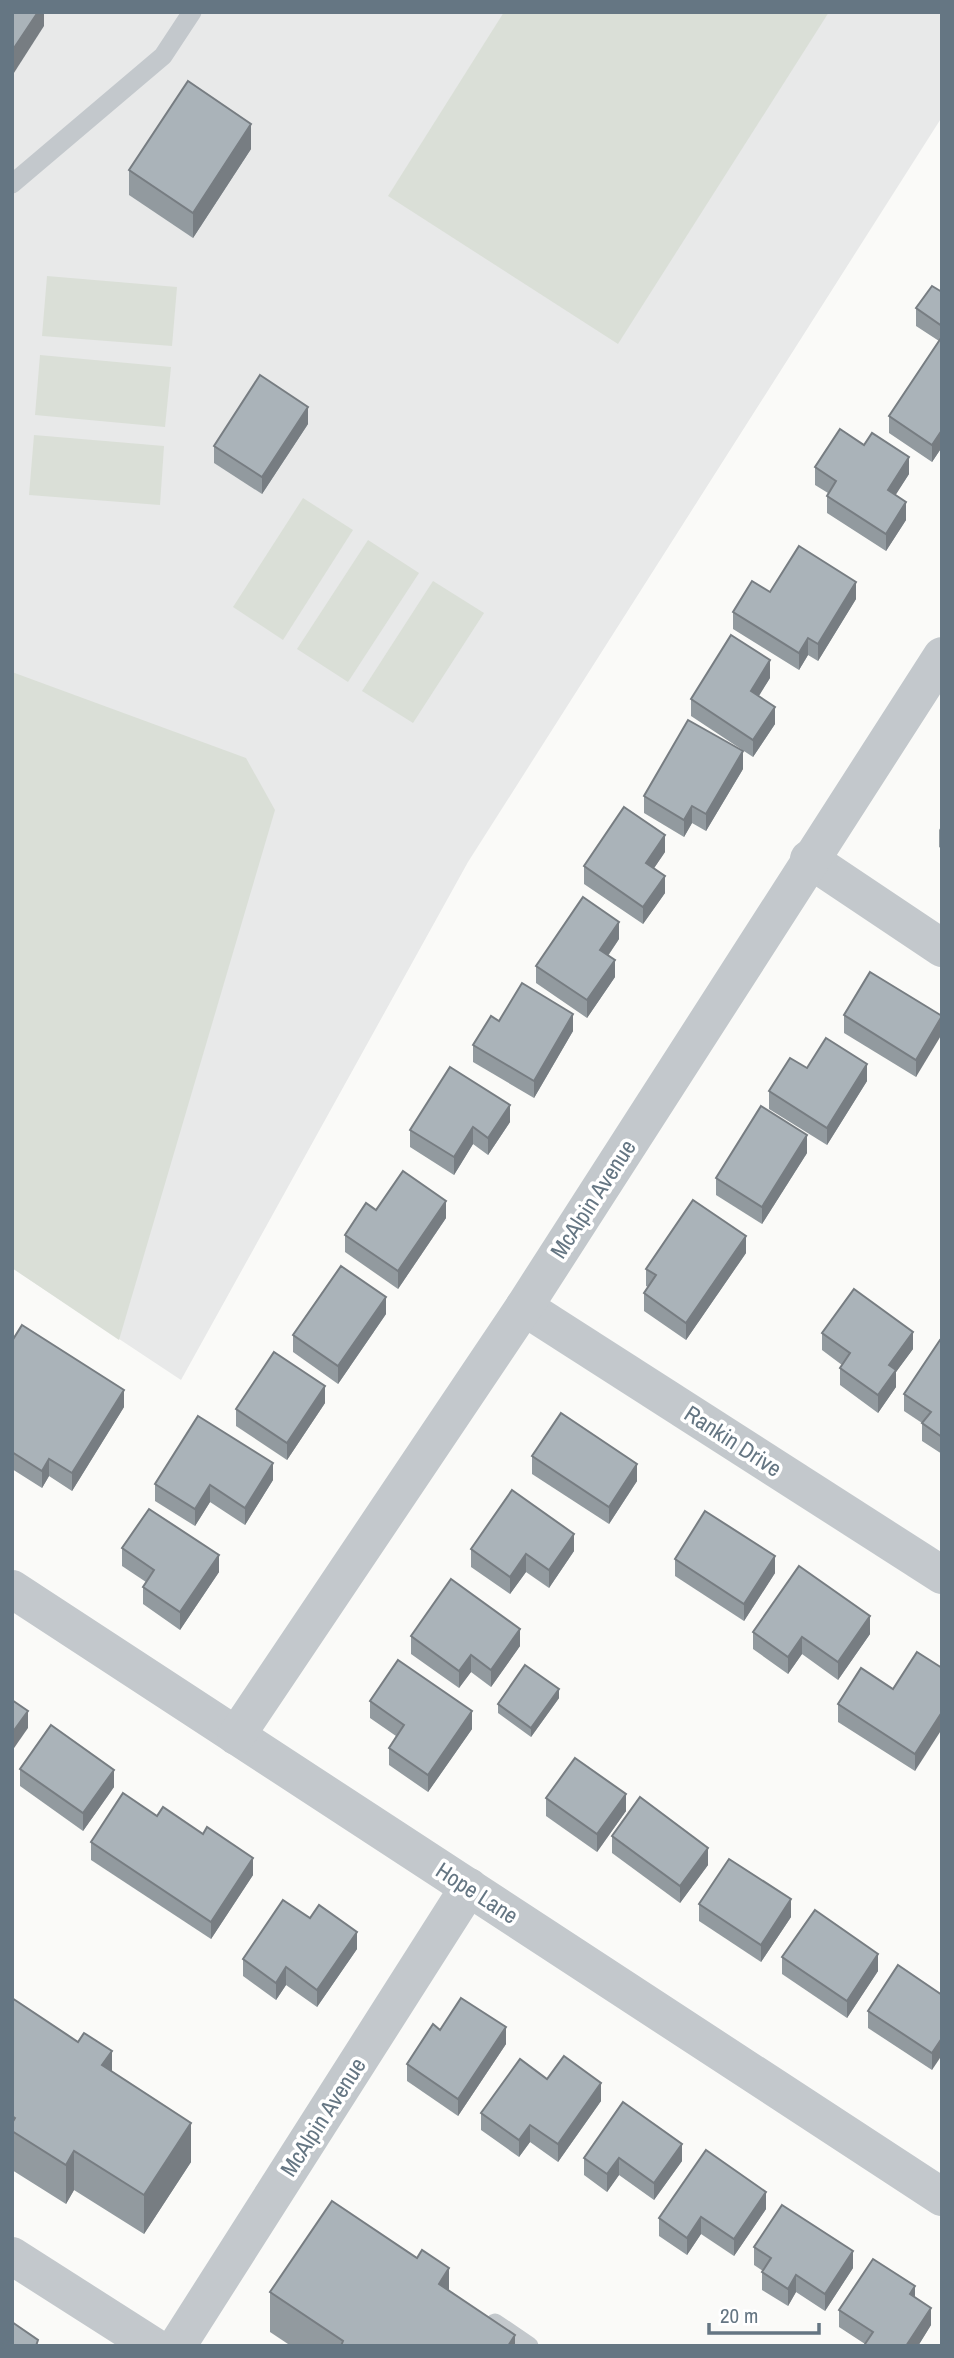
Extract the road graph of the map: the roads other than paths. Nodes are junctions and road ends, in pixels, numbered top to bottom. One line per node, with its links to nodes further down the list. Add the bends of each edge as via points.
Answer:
1 (192, 12): 2 (lane, via 163,56)
2 (12, 184)
3 (942, 656): 4 (street, McAlpin Avenue)
4 (809, 859): 5 (street); 6 (street, McAlpin Avenue)
5 (942, 948)
6 (524, 1307): 7 (street, Rankin Drive); 9 (street, McAlpin Avenue)
7 (942, 1575)
8 (12, 1589): 9 (street, Hope Lane)
9 (236, 1736): 10 (street, Hope Lane)
10 (469, 1887): 11 (street, Hope Lane); 15 (street, McAlpin Avenue)
11 (942, 2197)
12 (12, 2256): 14 (street)
13 (484, 2316): 16 (lane)
14 (153, 2346)
15 (177, 2346)
16 (529, 2346)

